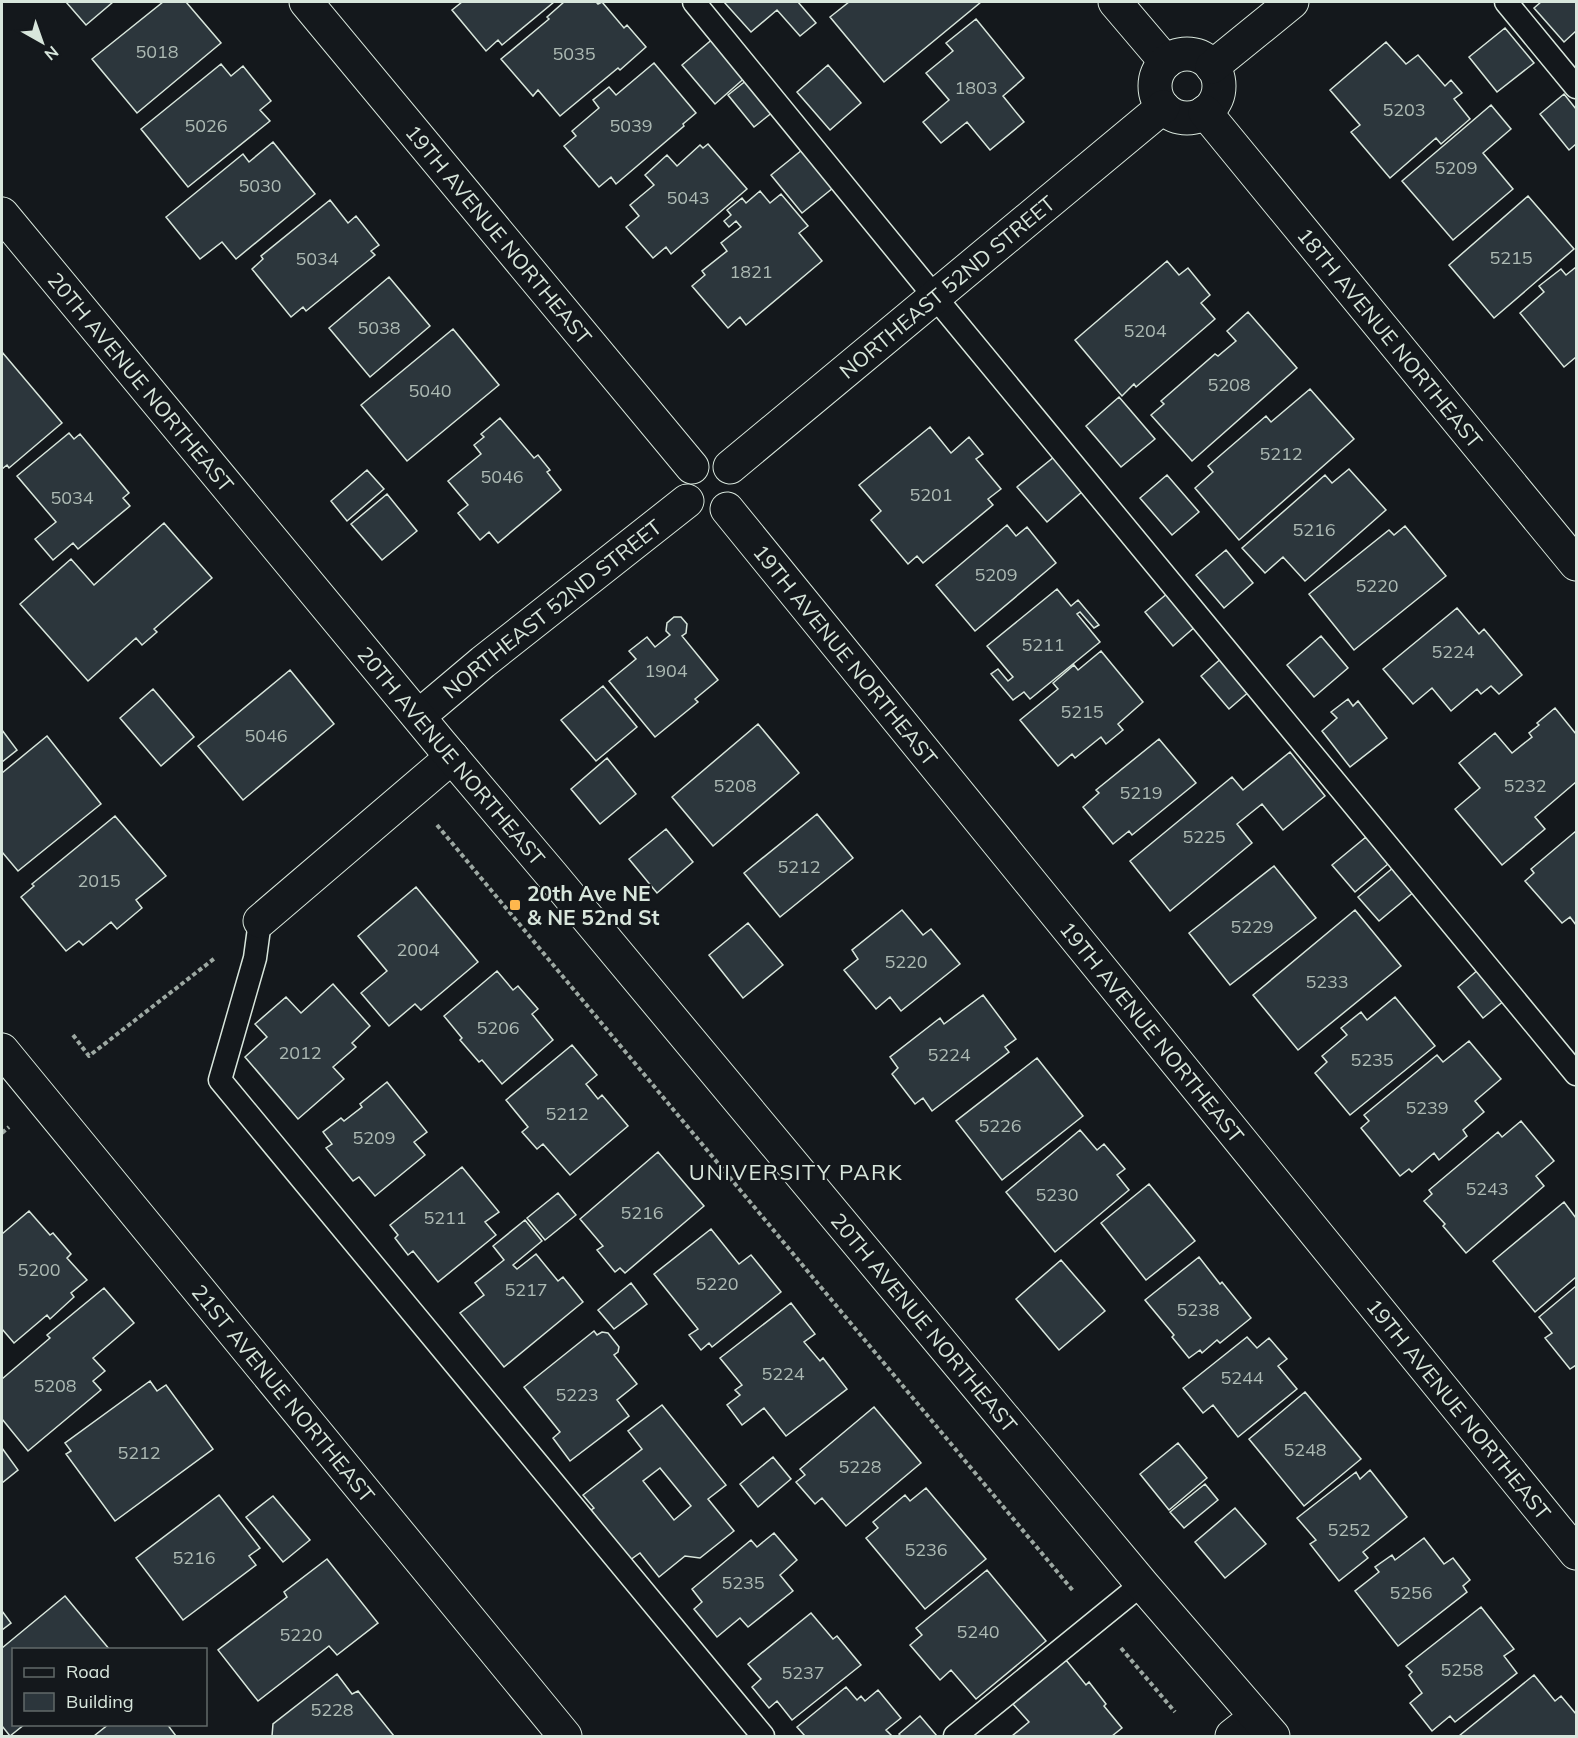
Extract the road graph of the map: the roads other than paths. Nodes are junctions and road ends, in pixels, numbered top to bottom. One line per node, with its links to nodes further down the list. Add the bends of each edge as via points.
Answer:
1 (306, 2): 13 (street, 19TH AVENUE NORTHEAST)
2 (693, 2): 12 (lane)
3 (1115, 2): 6 (street)
4 (1292, 2): 7 (street)
5 (1506, 2): 8 (lane)
6 (1166, 62): 7 (street, via 1192,54); 9 (street, via 1155,82)
7 (1212, 67): 10 (street, via 1218,92)
8 (1576, 87)
9 (1163, 107): 10 (street, via 1176,116 1198,116); 12 (street, NORTHEAST 52ND STREET)
10 (1205, 112): 17 (street, 18TH AVENUE NORTHEAST)
11 (2, 214): 18 (street, 20TH AVENUE NORTHEAST)
12 (935, 297): 14 (street, NORTHEAST 52ND STREET); 22 (lane)
13 (692, 467): 14 (street, via 709,459); 15 (street, via 683,484)
14 (730, 467): 16 (street, via 738,480 738,490)
15 (687, 501): 16 (street, via 699,512 708,514); 18 (street, NORTHEAST 52ND STREET)
16 (727, 509): 23 (street, 19TH AVENUE NORTHEAST)
17 (1576, 564)
18 (418, 716): 19 (street, 20TH AVENUE NORTHEAST)
19 (452, 757): 20 (street); 24 (street, 20TH AVENUE NORTHEAST)
20 (260, 921): 27 (lane, via 255,958 220,1080)
21 (2, 1050): 26 (street, 21ST AVENUE NORTHEAST)
22 (1576, 1074)
23 (1576, 1553)
24 (1142, 1584): 25 (street, 20TH AVENUE NORTHEAST); 28 (lane)
25 (1254, 1730)
26 (565, 1737)
27 (763, 1737)
28 (955, 1737)

